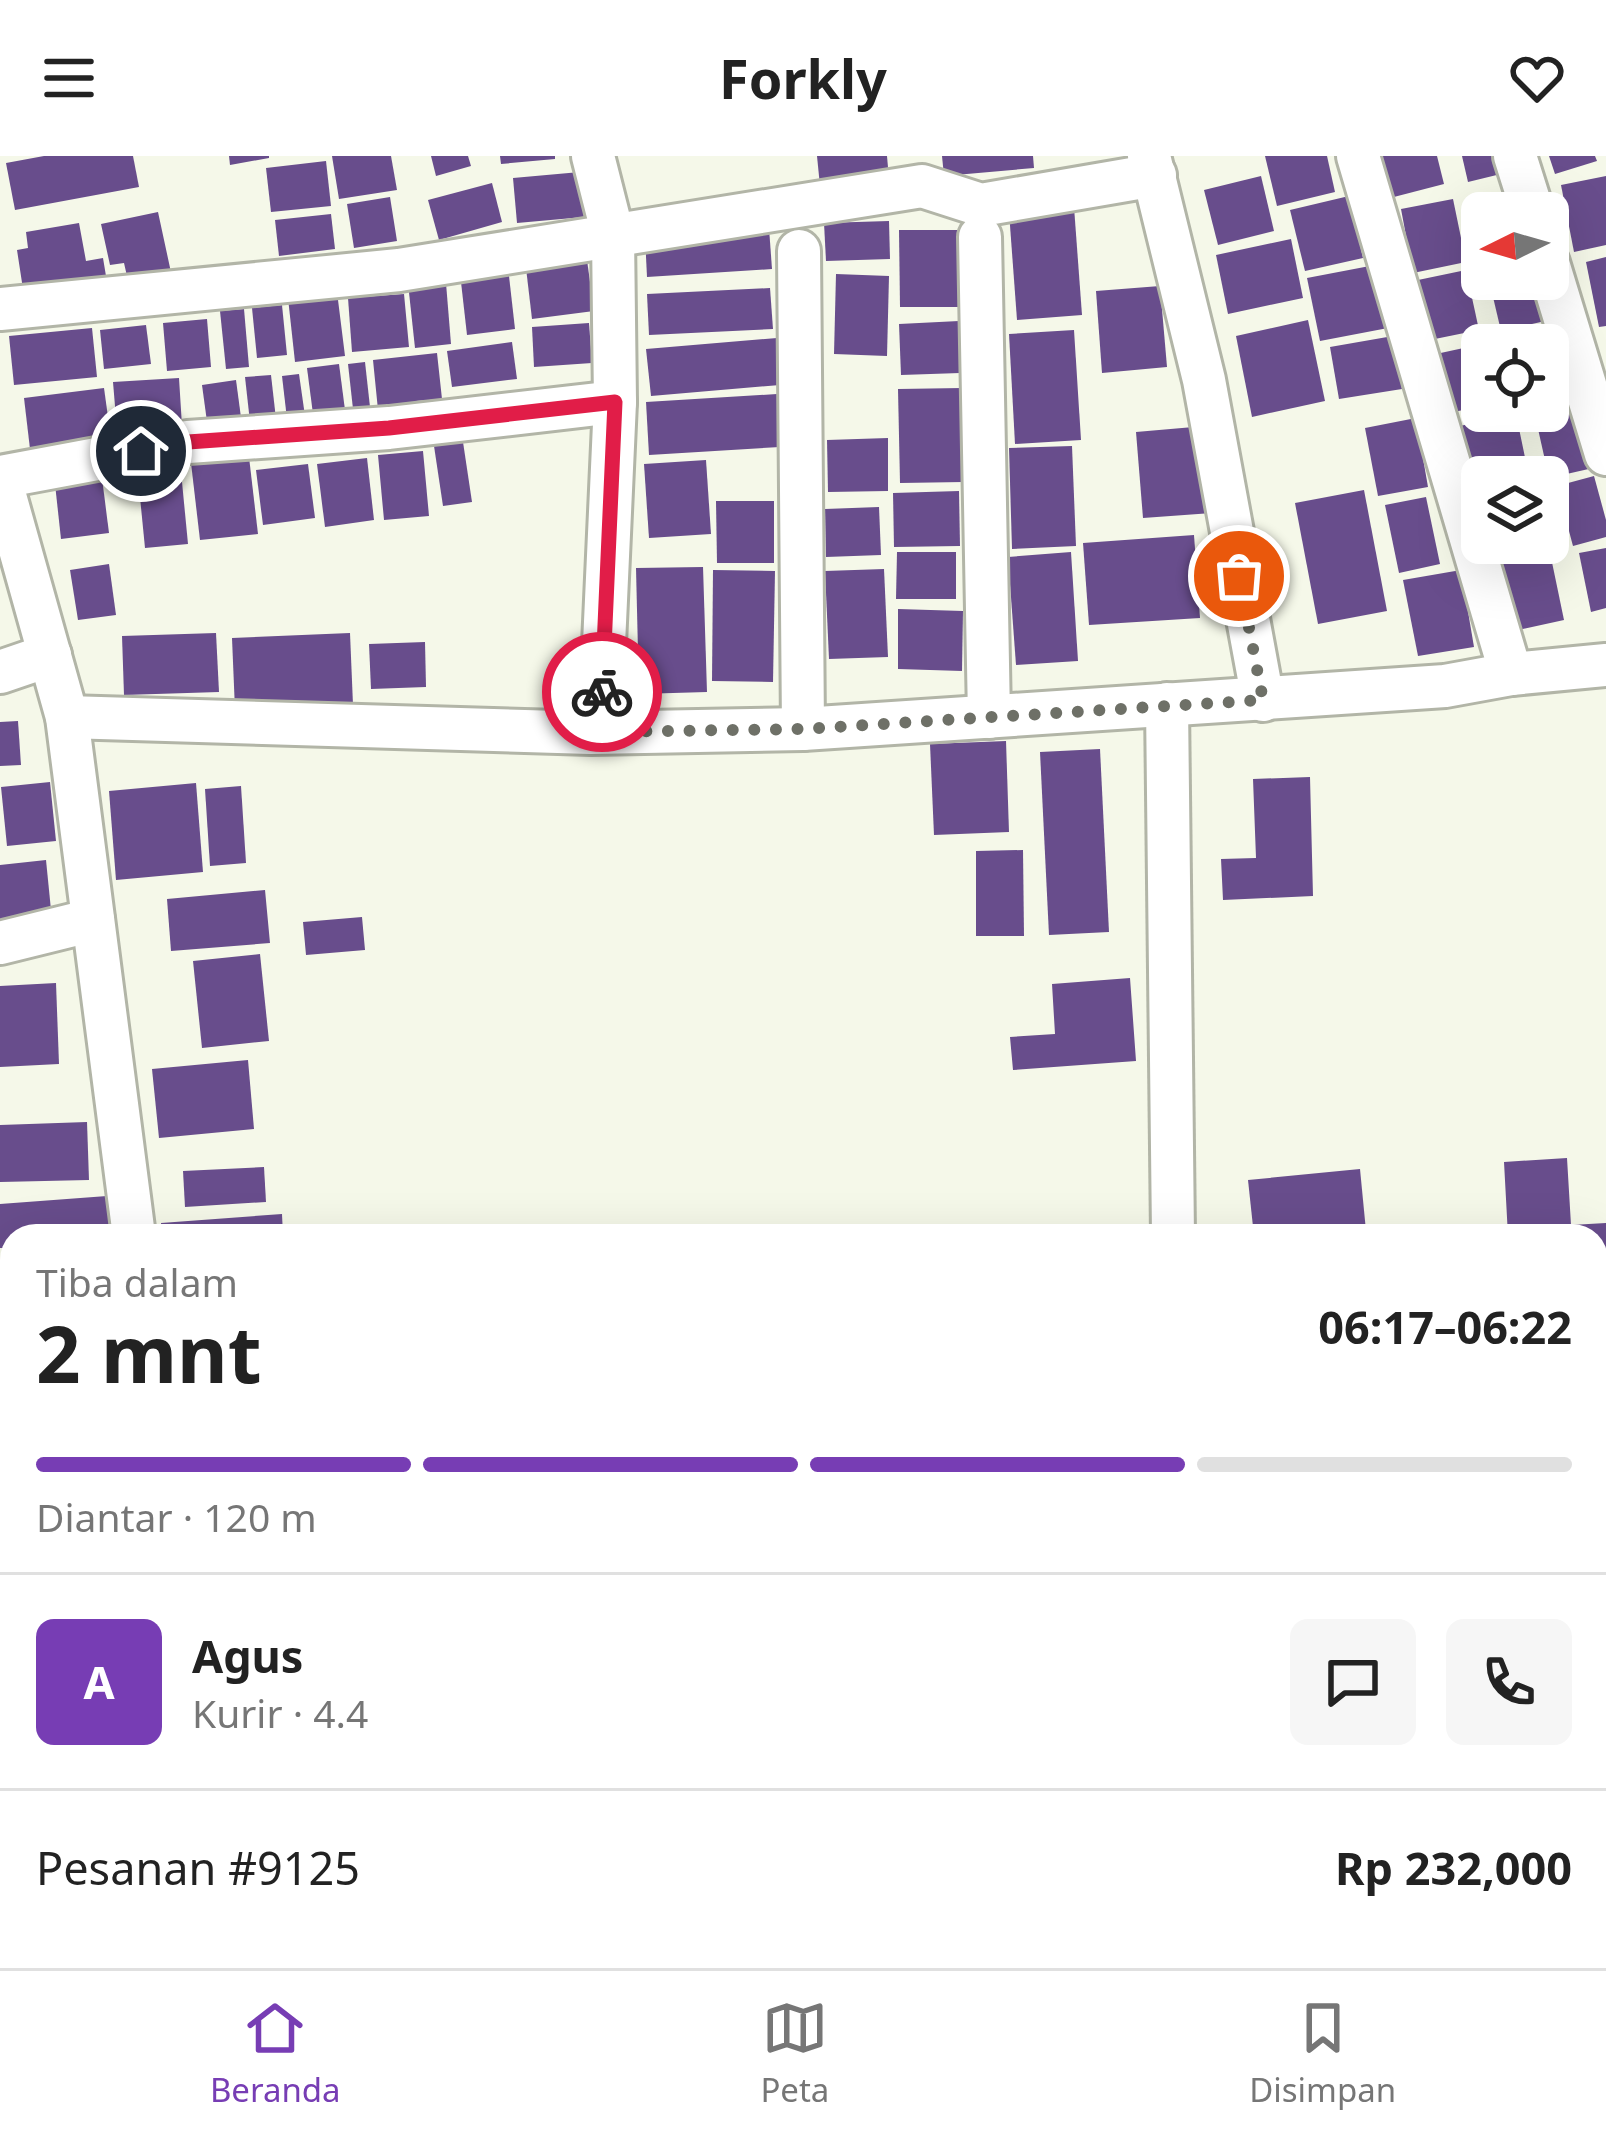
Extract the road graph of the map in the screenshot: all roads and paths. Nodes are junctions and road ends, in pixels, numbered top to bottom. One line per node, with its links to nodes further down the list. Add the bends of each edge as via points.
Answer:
1 (593, 156): 7 (street)
2 (1358, 156): 18 (street)
3 (1516, 156): 6 (street)
4 (1152, 166): 5 (street, via 981,205); 19 (street, via 1204,380)
5 (918, 171): 7 (street)
6 (1527, 192)
7 (613, 235): 11 (street, via 399,271); 12 (street)
8 (980, 237): 21 (street)
9 (800, 251): 23 (street)
10 (1559, 300): 13 (street)
11 (0, 309)
12 (615, 402): 14 (street, via 188,442); 24 (street)
13 (1606, 454)
14 (0, 477): 15 (street)
15 (50, 656): 17 (street); 22 (street)
16 (1606, 665): 18 (street)
17 (0, 672)
18 (1511, 674): 19 (street)
19 (1263, 700): 20 (street)
20 (1167, 704): 21 (street); 28 (street)
21 (988, 716): 23 (street)
22 (67, 717): 24 (street); 25 (street)
23 (803, 729): 24 (street)
24 (600, 732)
25 (92, 920): 26 (street); 27 (street)
26 (0, 943)
27 (132, 1224)
28 (1173, 1224)

